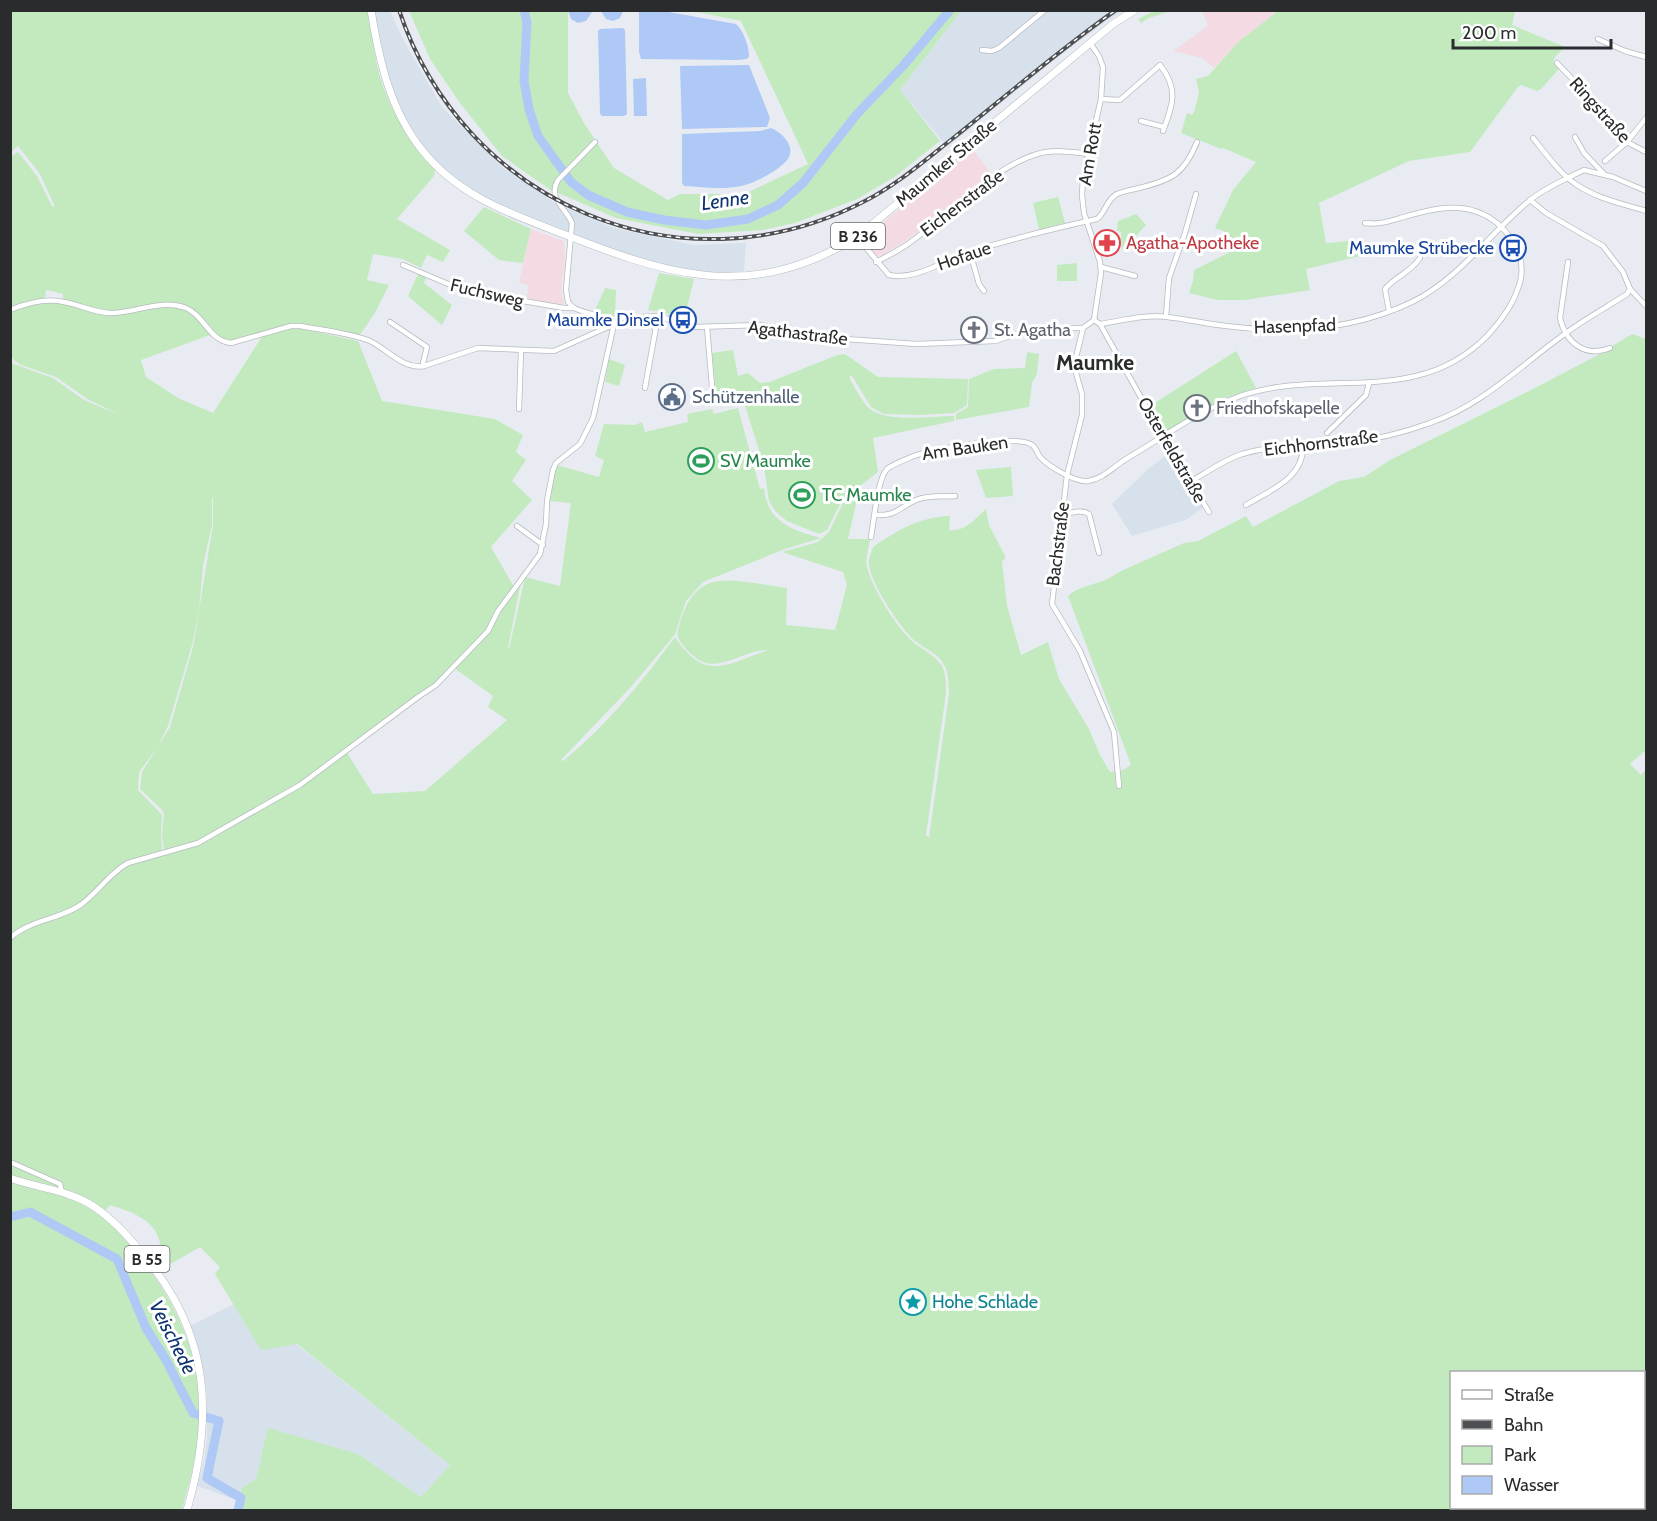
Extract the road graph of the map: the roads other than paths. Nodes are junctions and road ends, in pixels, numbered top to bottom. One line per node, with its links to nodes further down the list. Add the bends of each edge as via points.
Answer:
1 (371, 10): 29 (main road, Maumker Straße / B 236, via 388,87 421,149 440,170 488,203)
2 (1046, 10): 6 (street, via 999,48)
3 (1135, 10): 5 (main road, Maumker Straße / B 236)
4 (1598, 39): 7 (street)
5 (1090, 43): 9 (street, Am Rott, via 1102,62); 30 (main road, Maumker Straße / B 236)
6 (982, 50)
7 (1647, 57)
8 (1557, 63): 16 (street, Ringstraße)
9 (1101, 99): 11 (street, via 1120,100 1160,65 1170,77 1173,95 1163,129); 18 (street, Am Rott)
10 (1647, 118): 16 (street)
11 (1141, 121)
12 (1575, 137): 20 (street)
13 (1533, 138): 21 (street)
14 (596, 142): 29 (street, via 555,186 559,205 570,218)
15 (1197, 142): 26 (street, via 1190,160 1173,178 1117,194 1100,217)
16 (1627, 142): 17 (street, Ringstraße); 19 (street)
17 (1647, 152)
18 (1088, 154): 26 (street, Am Rott, via 1082,195); 33 (street, Eichenstraße, via 1045,152 1019,162 989,180 914,240)
19 (1605, 160)
20 (1604, 174): 21 (street, Hasenpfad, via 1584,170); 22 (street)
21 (1569, 178): 24 (street, Hasenpfad); 25 (street, via 1597,195)
22 (1647, 191)
23 (1196, 195): 45 (street, via 1170,271)
24 (1530, 200): 28 (street, Hasenpfad); 38 (street, via 1602,246 1623,272)
25 (1647, 212)
26 (1087, 221): 31 (street, Hofaue); 36 (street, Am Rott)
27 (1365, 223): 28 (street, via 1378,224 1454,207 1481,212)
28 (1502, 228): 43 (street, Hasenpfad, via 1437,286); 56 (street, via 1517,246 1522,278 1514,300 1494,328 1467,354 1428,373)
29 (572, 237): 30 (main road, Maumker Straße / B 236, via 656,267 729,277 795,266); 41 (street, via 566,290 568,302)
30 (856, 237): 33 (street, Hofaue)
31 (970, 252): 33 (street, Hofaue, via 903,276 889,275); 39 (street)
32 (1420, 258): 43 (street, via 1385,289)
33 (876, 262)
34 (1568, 262): 52 (street, via 1560,318)
35 (403, 265): 41 (street, Fuchsweg, via 465,291)
36 (1101, 267): 37 (street); 47 (street, Am Rott)
37 (1135, 276)
38 (1630, 289): 40 (street); 52 (street, Eichhornstraße)
39 (984, 291)
40 (1647, 306)
41 (574, 308): 46 (street, Agathastraße)
42 (10, 310): 55 (street, via 48,301 115,313 167,304 198,315 223,342 296,325 365,340 410,365)
43 (1389, 311): 45 (street, Hasenpfad, via 1316,329 1228,326)
44 (658, 316): 46 (street, Agathastraße); 50 (street, Agathastraße, via 693,327); 57 (street)
45 (1166, 316): 49 (street, Hasenpfad)
46 (615, 320): 54 (street, via 558,350); 72 (street, via 593,418 580,444 553,470)
47 (1094, 320): 49 (street); 51 (street)
48 (390, 322): 55 (street, via 427,347)
49 (1100, 324): 61 (street, Osterfeldstraße)
50 (707, 327): 51 (street, Agathastraße, via 761,325 818,337 916,344 995,340 1051,328); 58 (street)
51 (1083, 328): 63 (street, Bachstraße, via 1074,366 1082,394 1082,415)
52 (1566, 333): 53 (street, via 1576,346 1592,352); 62 (street, Eichhornstraße, via 1504,382 1433,423 1382,437)
53 (1610, 348)
54 (521, 351): 55 (street, via 478,348); 59 (street)
55 (424, 366)
56 (1369, 383): 60 (street, via 1366,395); 61 (street, via 1252,392 1222,403)
57 (645, 388)
58 (715, 403)
59 (519, 409)
60 (1327, 433)
61 (1163, 437): 63 (street, via 1099,478 1079,482); 64 (street, Osterfeldstraße)
62 (1303, 445): 64 (street, Eichhornstraße, via 1241,455); 66 (street, via 1296,471)
63 (1067, 475): 68 (street, Am Bauken, via 1041,459 1032,445 1023,441 927,451 887,469); 69 (street, Bachstraße)
64 (1190, 482): 67 (street, Osterfeldstraße)
65 (955, 496): 68 (street, via 928,497 889,515)
66 (1246, 504)
67 (1209, 512)
68 (875, 515): 71 (street, Am Bauken)
69 (1062, 515): 73 (street, via 1089,514); 74 (street, Bachstraße, via 1052,604 1080,651 1114,732)
70 (517, 526): 72 (street)
71 (871, 537)
72 (543, 545): 75 (street, via 488,631 436,685 308,780 198,843 120,867 78,906 30,925)
73 (1099, 553)
74 (1119, 786)
75 (10, 938)
76 (10, 1162): 78 (street, via 60,1184)
77 (10, 1178): 78 (main road, B 55)
78 (62, 1193): 79 (main road, B 55, via 91,1205 137,1247 178,1306 194,1346 202,1380 204,1427)
79 (188, 1510)

